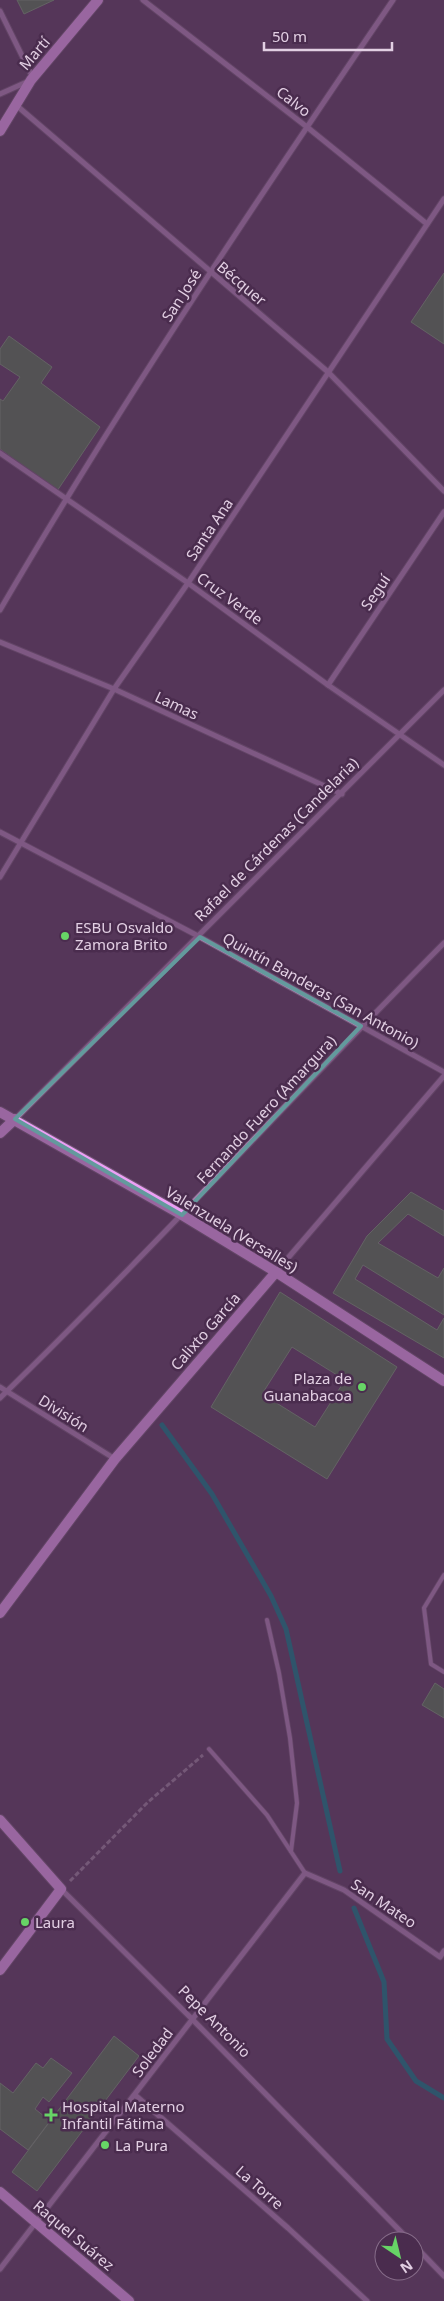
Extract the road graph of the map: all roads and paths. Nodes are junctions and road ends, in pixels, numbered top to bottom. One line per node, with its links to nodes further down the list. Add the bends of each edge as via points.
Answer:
1 (98, 0): 5 (street, Martí)
2 (143, 0): 8 (street, Calvo)
3 (393, 0): 8 (street, San José)
4 (0, 11): 5 (street)
5 (32, 79): 6 (street); 7 (street, Martí)
6 (0, 94)
7 (15, 105): 9 (street, Martí); 12 (street, Bécquer)
8 (307, 127): 11 (street, Calvo); 12 (street, San José)
9 (0, 131)
10 (444, 199): 11 (street, Santa Ana)
11 (427, 224): 13 (street, Santa Ana)
12 (210, 273): 13 (street, Bécquer); 16 (street, San José)
13 (328, 372): 15 (street, Bécquer); 18 (street, Santa Ana)
14 (0, 453): 16 (street, Cruz Verde)
15 (444, 491)
16 (65, 500): 18 (street, Cruz Verde); 19 (street, San José)
17 (444, 512): 21 (street, Seguí)
18 (188, 583): 21 (street, Cruz Verde); 22 (street, Santa Ana)
19 (0, 610)
20 (0, 642): 22 (street, Lamas)
21 (328, 685): 24 (street, Cruz Verde)
22 (114, 689): 26 (street, Lamas); 28 (street, Santa Ana)
23 (444, 690): 24 (street, Rafael de Cárdenas (Candelaria))
24 (400, 735): 25 (street, Cruz Verde); 26 (street, Rafael de Cárdenas (Candelaria))
25 (444, 764)
26 (342, 794): 30 (street, Rafael de Cárdenas (Candelaria))
27 (0, 832): 28 (street, Quintín Banderas (San Antonio))
28 (22, 843): 29 (street, Santa Ana); 30 (street, Quintín Banderas (San Antonio))
29 (0, 876)
30 (200, 937): 32 (street, Quintín Banderas (San Antonio)); 36 (street, Rafael de Cárdenas (Candelaria))
31 (444, 943): 32 (street, Fernando Fuero (Amargura))
32 (361, 1026): 33 (street, Quintín Banderas (San Antonio)); 38 (street, Fernando Fuero (Amargura))
33 (444, 1072)
34 (444, 1076): 39 (street, Calixto García)
35 (0, 1112): 36 (street, Valenzuela (Versalles))
36 (15, 1119): 37 (street, Rafael de Cárdenas (Candelaria)); 38 (street, Valenzuela (Versalles))
37 (0, 1133)
38 (182, 1215): 39 (street, Valenzuela (Versalles)); 42 (street, Fernando Fuero (Amargura))
39 (276, 1272): 40 (street, Valenzuela (Versalles)); 44 (street, Calixto García)
40 (444, 1381)
41 (0, 1387): 42 (street, División)
42 (7, 1392): 43 (street, Fernando Fuero (Amargura)); 44 (street, División)
43 (0, 1398)
44 (114, 1459): 46 (street, Calixto García)
45 (444, 1575): 48 (lane, via 424,1608 431,1664)
46 (0, 1614)
47 (267, 1620): 51 (lane, via 282,1692 298,1802)
48 (444, 1672)
49 (209, 1749): 51 (lane, via 267,1815); 53 (path, via 148,1802)
50 (0, 1820): 53 (street, Pepe Antonio)
51 (291, 1851): 52 (lane)
52 (305, 1873): 54 (street, San Mateo, via 344,1890 440,1957); 56 (street, Soledad)
53 (61, 1889): 55 (street); 56 (street, Pepe Antonio)
54 (444, 1951)
55 (0, 1970)
56 (192, 2019): 57 (street, Soledad); 60 (street, Pepe Antonio)
57 (135, 2096): 59 (street, Soledad); 65 (street, La Torre)
58 (0, 2192): 59 (street, Raquel Suárez)
59 (36, 2222): 62 (street, Soledad); 64 (street, Raquel Suárez)
60 (400, 2231)
61 (424, 2255): 63 (street)
62 (0, 2269)
63 (444, 2276)
64 (129, 2301)
65 (367, 2301)

